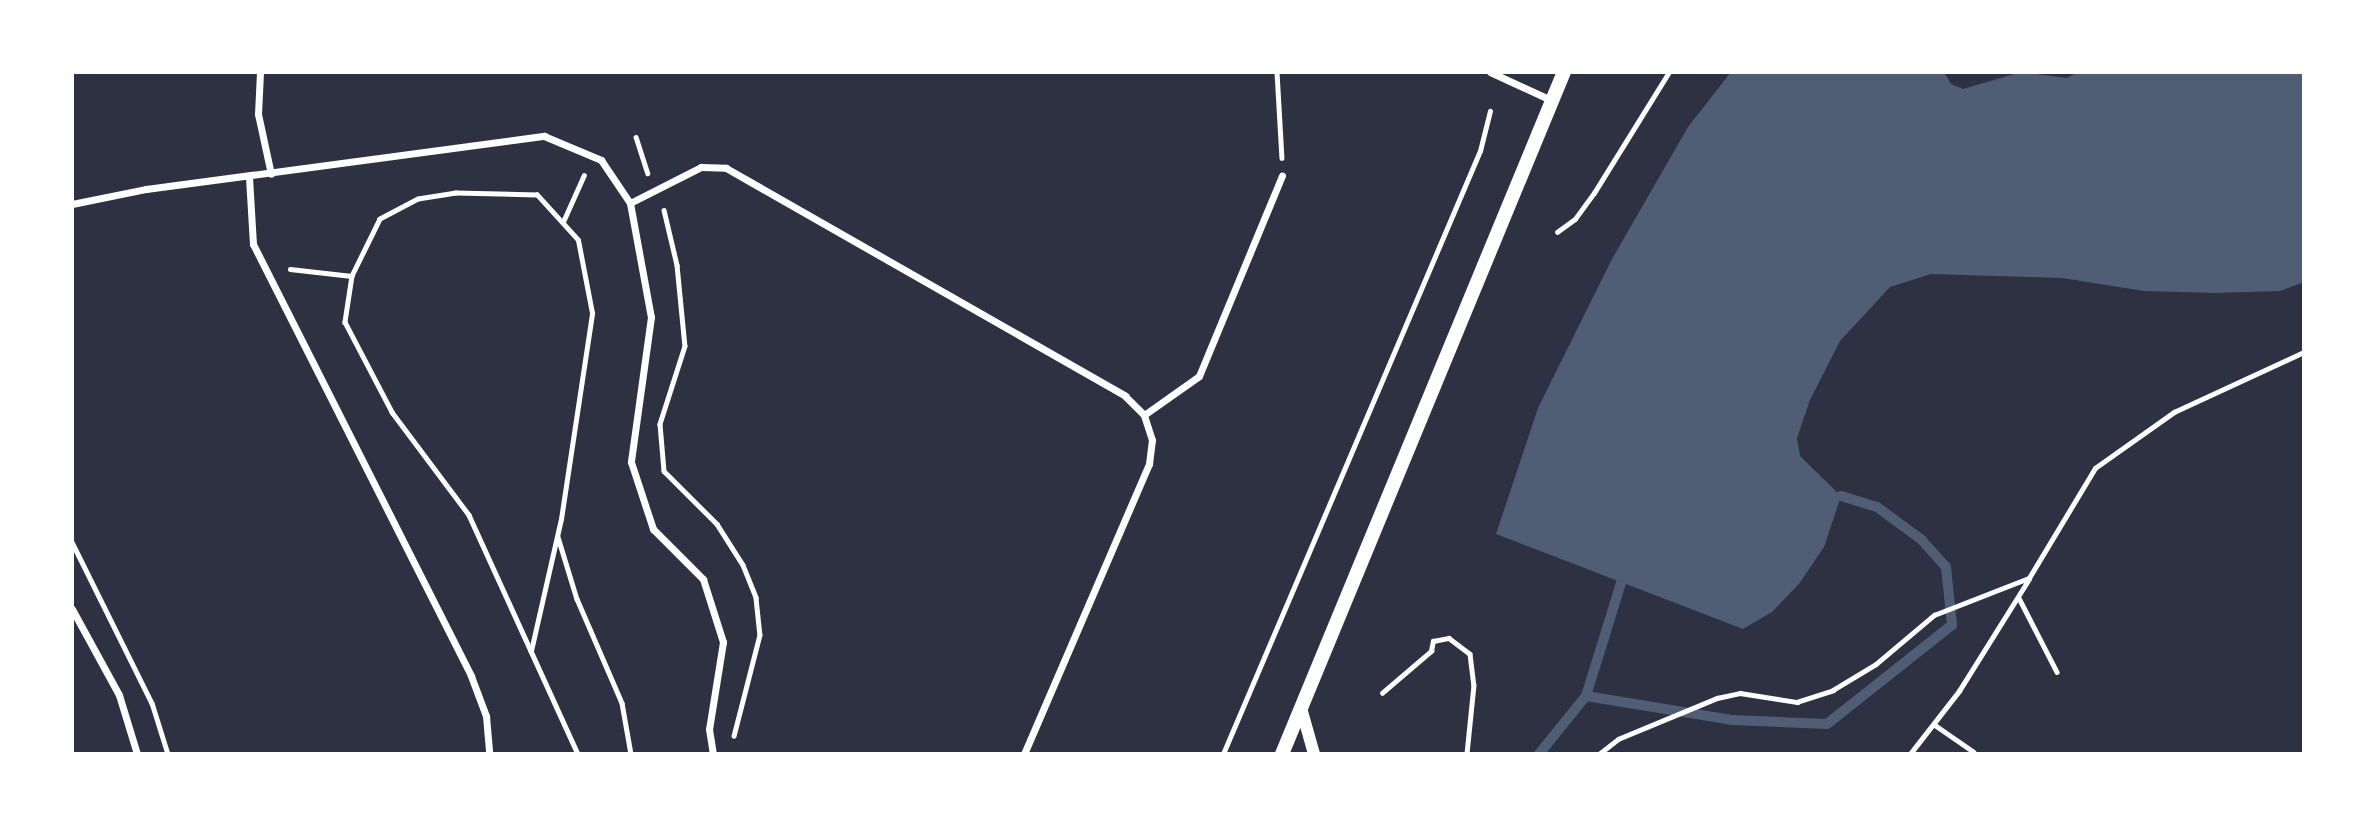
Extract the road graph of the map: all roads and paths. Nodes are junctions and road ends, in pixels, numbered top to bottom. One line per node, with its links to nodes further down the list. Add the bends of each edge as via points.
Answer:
1 (260, 72): 10 (street, via 258,114)
2 (1277, 72): 11 (path)
3 (1490, 72): 6 (street)
4 (1564, 72): 6 (main road)
5 (1669, 72): 17 (path, via 1594,193 1575,219)
6 (1551, 100): 30 (main road)
7 (1490, 111): 41 (path, via 1480,151)
8 (636, 137): 13 (path)
9 (601, 160): 10 (street, via 544,136); 14 (street); 16 (path, via 584,174)
10 (271, 174): 12 (street)
11 (1282, 176): 21 (street, via 1199,376)
12 (249, 177): 15 (street, via 146,189); 18 (street, via 253,244)
13 (654, 191): 14 (street); 21 (street, via 701,167 726,168 1125,396); 32 (path, via 669,220 685,346 660,424 664,471 717,524 743,565 756,598 760,635 734,731)
14 (630, 203): 39 (street, via 651,317 631,462 653,529 703,579 723,642 709,729)
15 (72, 204)
16 (563, 222): 19 (path, via 537,195 456,193 418,199 380,219); 22 (path, via 578,240 592,313)
17 (1557, 232)
18 (267, 271): 19 (path); 36 (street, via 471,676 486,716)
19 (352, 276): 27 (path, via 345,322 392,412 469,514)
20 (2304, 352): 24 (path, via 2174,412 2095,468)
21 (1144, 415): 40 (street, via 1152,440 1149,464)
22 (557, 536): 27 (path); 38 (path, via 577,599 622,703)
23 (72, 542): 35 (path, via 152,703)
24 (2029, 578): 25 (path); 45 (path, via 1934,615 1876,664 1809,700 1740,693 1649,725)
25 (2018, 597): 28 (path); 31 (path)
26 (72, 610): 34 (street, via 119,695)
27 (531, 651): 37 (path)
28 (2057, 672)
29 (1382, 693): 44 (path, via 1431,651 1433,641 1449,638 1470,654 1474,685)
30 (1301, 708): 42 (main road); 43 (street)
31 (1934, 725): 33 (path); 46 (path)
32 (736, 743)
33 (1973, 752)
34 (136, 754)
35 (168, 754)
36 (489, 754)
37 (578, 754)
38 (631, 754)
39 (713, 754)
40 (1024, 754)
41 (1223, 754)
42 (1282, 754)
43 (1314, 754)
44 (1467, 754)
45 (1599, 754)
46 (1910, 754)

